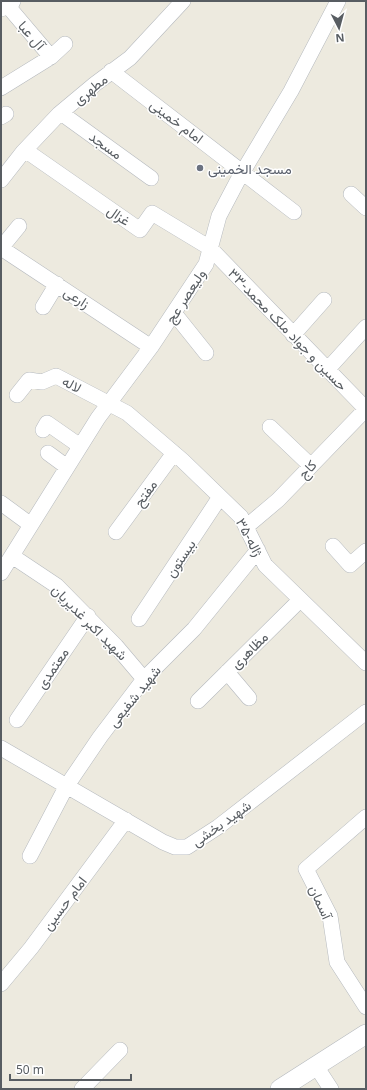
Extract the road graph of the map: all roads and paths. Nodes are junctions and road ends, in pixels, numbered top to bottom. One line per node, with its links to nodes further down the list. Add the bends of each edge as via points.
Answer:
1 (183, 1): 6 (street, مطهری, via 130,58)
2 (338, 1): 10 (street, ولیعصر عج, via 291,91)
3 (6, 4): 5 (street, آل عبا)
4 (65, 44): 5 (street)
5 (51, 57): 7 (street, آل عبا)
6 (111, 71): 8 (street, مطهری); 10 (street, امام خمینی)
7 (1, 88)
8 (61, 113): 9 (street, مطهری); 11 (street, مسجد)
9 (25, 150): 12 (street, مطهری); 17 (street, غزال, via 140,230 152,214)
10 (243, 172): 15 (street, امام خمینی); 17 (street, ولیعصر عج, via 219,216)
11 (151, 178)
12 (1, 180)
13 (351, 194): 14 (street)
14 (366, 208)
15 (294, 212)
16 (19, 226): 18 (street)
17 (210, 248): 22 (street, ولیعصر عج, via 206,264); 24 (street, ۳۳-حسین و جواد ملک محمد)
18 (2, 251): 19 (street, زارعی)
19 (57, 284): 21 (street); 25 (street, زارعی)
20 (324, 300): 24 (street)
21 (43, 307)
22 (174, 313): 25 (street, ولیعصر عج); 26 (street)
23 (366, 327): 27 (street)
24 (293, 336): 27 (street, ۳۳-حسین و جواد ملک محمد)
25 (151, 347): 29 (street, ولیعصر عج)
26 (206, 353)
27 (327, 370): 30 (street, ۳۳-حسین و جواد ملک محمد)
28 (17, 396): 29 (street, لاله, via 29,380 42,382 56,376)
29 (108, 404): 33 (street, ولیعصر عج); 35 (street, ۳۵-ژاله, via 127,413)
30 (366, 409): 36 (street, کاج)
31 (270, 427): 36 (street)
32 (43, 430): 33 (street, via 47,423)
33 (80, 446): 37 (street, ولیعصر عج)
34 (48, 453): 37 (street)
35 (174, 453): 38 (street, ۳۵-ژاله); 42 (street, مفتح)
36 (311, 466): 41 (street, کاج, via 278,500)
37 (67, 467): 40 (street, ولیعصر عج)
38 (220, 497): 41 (street, ۳۵-ژاله, via 241,517); 50 (street, بیستون)
39 (1, 503): 40 (street)
40 (31, 526): 46 (street, ولیعصر عج)
41 (246, 527): 44 (street, ۳۵-ژاله)
42 (116, 532)
43 (334, 546): 45 (street, via 350,565)
44 (258, 550): 48 (street, ۳۵-ژاله, via 265,565); 53 (street, شهید شفیعی, via 194,629)
45 (366, 551)
46 (12, 556): 47 (street, ولیعصر عج); 49 (street, شهید اکبر غدیریان, via 57,586)
47 (1, 573)
48 (300, 600): 51 (street, ۳۵-ژاله); 52 (street, مظاهری)
49 (88, 616): 53 (street, شهید اکبر غدیریان); 57 (street, معتمدی)
50 (139, 619)
51 (366, 663)
52 (227, 672): 54 (street); 55 (street, مظاهری)
53 (144, 679): 59 (street, شهید شفیعی)
54 (249, 698)
55 (198, 701)
56 (366, 712): 61 (street, شهید بخشی, via 218,827 186,848 175,847)
57 (17, 720)
58 (1, 748): 59 (street, شهید بخشی)
59 (66, 787): 61 (street, شهید بخشی); 62 (street, شهید شفیعی)
60 (366, 817): 64 (street, آسمان, via 306,869 330,916 337,962)
61 (126, 820): 63 (street, امام حسین, via 31,948)
62 (30, 856)
63 (1, 984)
64 (366, 1007)
65 (366, 1034): 67 (street)
66 (120, 1050): 68 (street)
67 (316, 1066): 69 (street); 70 (street)
68 (82, 1089)
69 (280, 1089)
70 (331, 1089)

